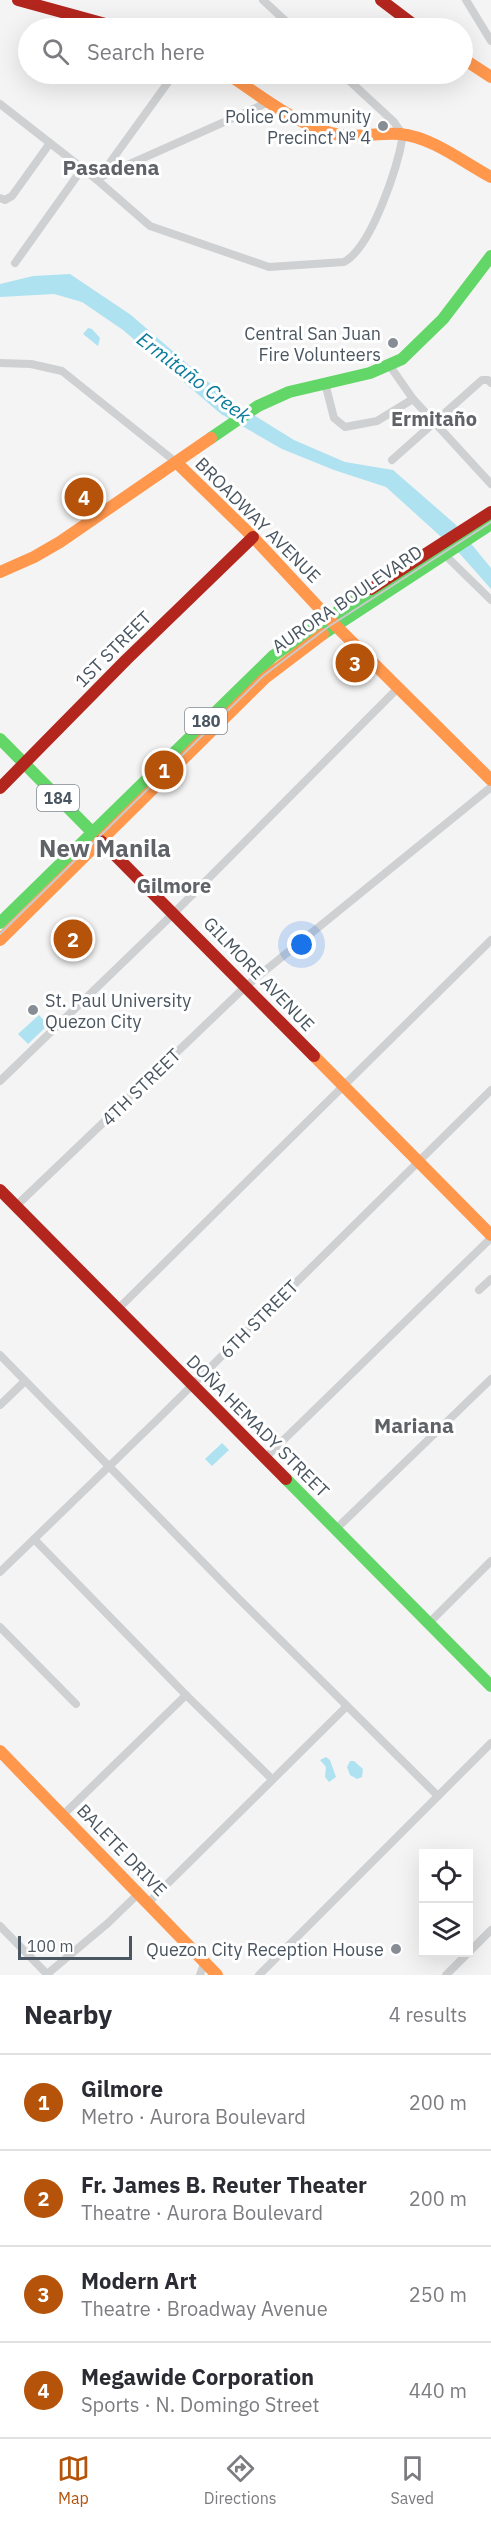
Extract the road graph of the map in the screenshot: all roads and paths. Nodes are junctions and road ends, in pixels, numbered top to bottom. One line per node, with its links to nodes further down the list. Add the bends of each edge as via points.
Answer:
1 (18, 0): 5 (main road)
2 (263, 0): 6 (street)
3 (381, 0): 7 (main road)
4 (466, 0): 8 (street)
5 (84, 18)
6 (283, 18)
7 (405, 18)
8 (491, 40)
9 (473, 65): 10 (main road)
10 (491, 77)
11 (167, 84): 20 (street)
12 (243, 84): 14 (main road)
13 (353, 84): 16 (street)
14 (269, 102): 16 (main road, via 343,136); 20 (street)
15 (0, 104): 17 (street)
16 (403, 135): 19 (main road); 20 (street, via 377,219 352,258 344,262 269,267 150,226)
17 (50, 143): 18 (street); 21 (street, via 12,196)
18 (82, 169): 20 (street); 23 (street)
19 (491, 177)
20 (98, 178)
21 (0, 198)
22 (491, 256): 25 (main road, via 430,334)
23 (15, 262)
24 (0, 363): 31 (street, via 62,371)
25 (390, 366): 27 (main road); 28 (street)
26 (488, 381): 29 (street)
27 (325, 383): 28 (street, via 334,418 345,427 377,421); 31 (main road, via 258,406)
28 (413, 399): 29 (street)
29 (435, 421): 30 (street); 32 (street)
30 (392, 460)
31 (177, 463): 36 (main road, BROADWAY AVENUE); 38 (main road, via 60,542)
32 (491, 484)
33 (491, 512): 35 (main road, AURORA BOULEVARD / 180)
34 (491, 524): 35 (main road, AURORA BOULEVARD / 180)
35 (465, 534): 37 (main road, AURORA BOULEVARD / 180)
36 (253, 537): 40 (main road, BROADWAY AVENUE); 43 (main road, 1ST STREET)
37 (446, 548): 39 (street); 40 (main road, AURORA BOULEVARD / 180)
38 (0, 572)
39 (491, 600)
40 (331, 621): 41 (main road, BROADWAY AVENUE); 47 (main road, AURORA BOULEVARD / 180)
41 (398, 688): 44 (main road, BROADWAY AVENUE); 48 (street)
42 (0, 739): 43 (main road, GILMORE AVENUE / 184)
43 (25, 764): 46 (main road, 1ST STREET); 47 (main road, GILMORE AVENUE / 184)
44 (491, 780)
45 (491, 787): 52 (street, 4TH STREET)
46 (0, 788)
47 (96, 837): 48 (main road, GILMORE AVENUE); 49 (main road, AURORA BOULEVARD / 180); 50 (main road, AURORA BOULEVARD / 180)
48 (174, 913): 52 (main road, GILMORE AVENUE); 53 (street)
49 (0, 923)
50 (0, 939)
51 (491, 940): 54 (street)
52 (245, 987): 54 (main road, GILMORE AVENUE); 58 (street, 4TH STREET)
53 (0, 1081)
54 (344, 1085): 56 (main road, GILMORE AVENUE); 62 (street)
55 (491, 1090): 56 (street, 6TH STREET)
56 (420, 1161): 59 (main road, GILMORE AVENUE); 66 (street, 6TH STREET)
57 (0, 1190): 58 (main road, DOÑA HEMADY STREET)
58 (16, 1206): 62 (main road, DOÑA HEMADY STREET)
59 (491, 1236): 68 (street)
60 (491, 1279): 61 (street)
61 (479, 1290)
62 (118, 1310): 66 (main road, DOÑA HEMADY STREET)
63 (0, 1355): 65 (street)
64 (491, 1379): 70 (street)
65 (25, 1381): 67 (street); 69 (street)
66 (193, 1385): 68 (main road, DOÑA HEMADY STREET); 69 (street, 6TH STREET)
67 (0, 1405)
68 (264, 1459): 70 (main road, DOÑA HEMADY STREET)
69 (109, 1467): 71 (street, 6TH STREET); 79 (street)
70 (335, 1530): 74 (main road, DOÑA HEMADY STREET)
71 (34, 1539): 73 (street, 6TH STREET); 77 (street)
72 (491, 1561): 74 (street)
73 (0, 1572)
74 (428, 1624): 76 (main road, DOÑA HEMADY STREET)
75 (0, 1627): 78 (street)
76 (491, 1686)
77 (186, 1695): 82 (street); 84 (street)
78 (76, 1704)
79 (347, 1706): 82 (street); 83 (street)
80 (491, 1743): 83 (street)
81 (0, 1751): 84 (main road, BALETE DRIVE)
82 (272, 1779): 86 (street)
83 (438, 1796): 93 (street)
84 (63, 1815): 85 (main road, BALETE DRIVE)
85 (139, 1893): 86 (main road, BALETE DRIVE); 90 (street)
86 (148, 1903): 89 (main road, BALETE DRIVE)
87 (0, 1926): 90 (street)
88 (491, 1930): 94 (street)
89 (205, 1961): 91 (street); 92 (main road, BALETE DRIVE)
90 (46, 1974)
91 (200, 1975)
92 (217, 1975)
93 (259, 1975)
94 (446, 1975)

